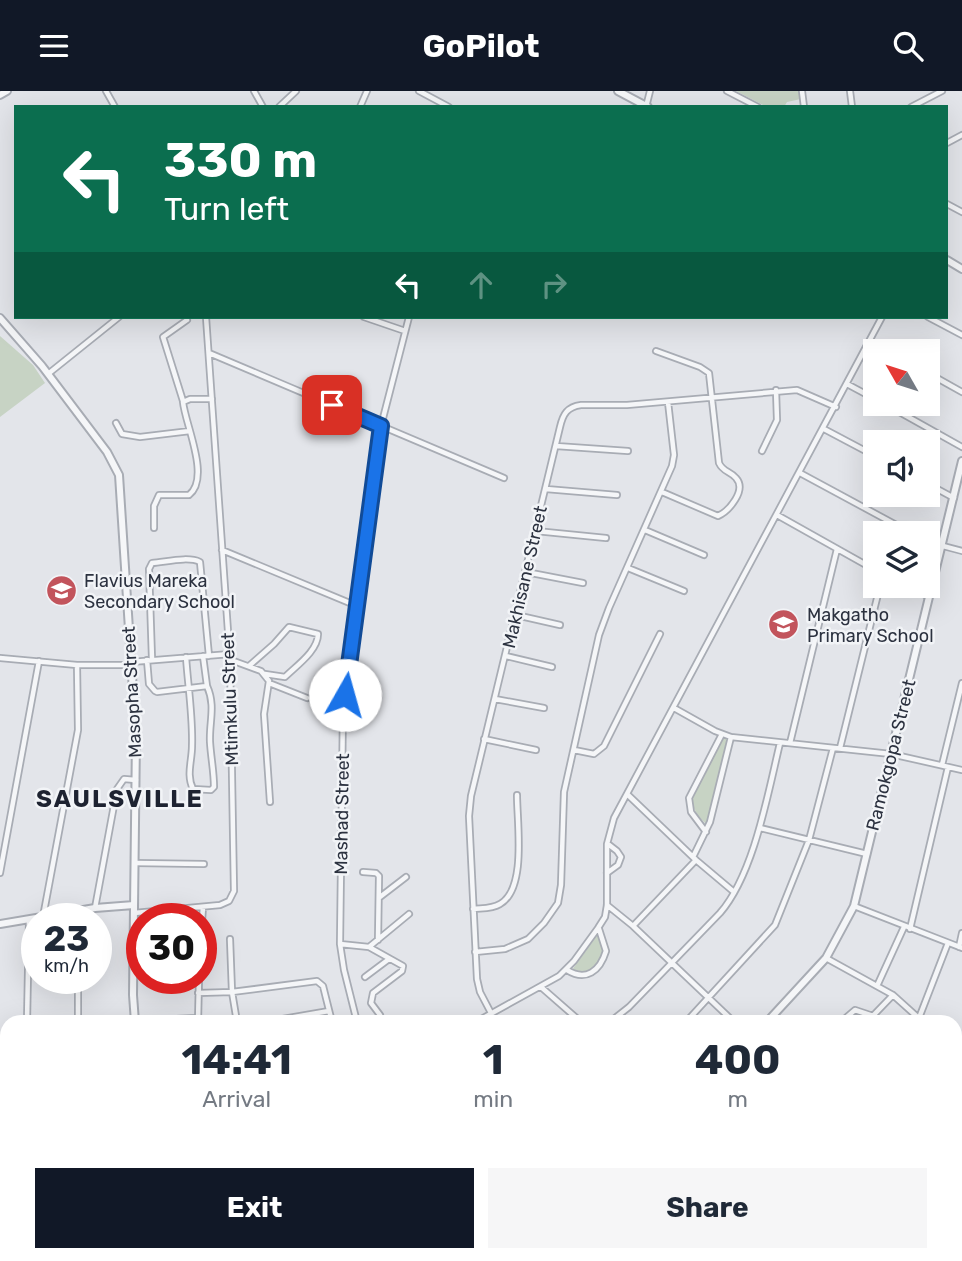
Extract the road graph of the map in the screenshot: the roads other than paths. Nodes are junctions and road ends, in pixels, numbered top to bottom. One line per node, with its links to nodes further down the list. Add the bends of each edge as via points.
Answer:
1 (7, 91): 7 (street)
2 (296, 91): 8 (street)
3 (419, 91): 9 (street)
4 (618, 91): 10 (street)
5 (727, 91): 11 (street)
6 (942, 91): 12 (street)
7 (0, 95)
8 (281, 105)
9 (445, 105)
10 (645, 105)
11 (754, 105)
12 (915, 105)
13 (0, 318): 27 (street, Masopha Street)
14 (117, 319): 27 (street)
15 (206, 319): 25 (street, Mtimkulu Street)
16 (370, 319): 21 (street)
17 (408, 319): 21 (street, Mashad Street)
18 (881, 319): 23 (street)
19 (932, 319): 22 (street)
20 (187, 320): 35 (street, via 163,337)
21 (405, 331): 40 (street, Mashad Street)
22 (962, 335)
23 (871, 339)
24 (656, 351): 33 (street, via 707,371)
25 (208, 352): 34 (street, Mtimkulu Street); 40 (street)
26 (863, 354): 29 (street)
27 (48, 374): 87 (street, Masopha Street, via 112,458 119,475)
28 (940, 380): 31 (street)
29 (847, 384): 32 (street); 37 (street)
30 (776, 390): 33 (street, Makhisane Street); 37 (street, Makhisane Street, via 802,391); 47 (street, via 777,420)
31 (962, 392)
32 (863, 393)
33 (712, 397): 36 (street, Makhisane Street); 53 (street, via 719,463 738,480 735,499 718,516)
34 (212, 399): 35 (street); 64 (street, Mtimkulu Street)
35 (183, 402): 42 (street)
36 (668, 402): 43 (street, Makhisane Street, via 573,406 563,416); 53 (street, via 673,461)
37 (836, 407): 41 (street)
38 (908, 417): 44 (street)
39 (116, 423): 42 (street, via 122,434 141,437)
40 (381, 426): 50 (street); 75 (street, Mashad Street)
41 (824, 429): 45 (street); 49 (street)
42 (190, 431): 58 (street, via 196,486 191,494 159,495)
43 (556, 446): 46 (street); 51 (street, Makhisane Street)
44 (962, 447)
45 (863, 450)
46 (628, 451)
47 (762, 451)
48 (962, 461): 55 (street, Ramokgopa Street)
49 (800, 473): 56 (street); 57 (street)
50 (504, 478)
51 (545, 489): 54 (street); 60 (street, Makhisane Street)
52 (940, 490): 55 (street)
53 (662, 492): 59 (street)
54 (617, 495)
55 (954, 498): 62 (street, Ramokgopa Street)
56 (777, 515): 63 (street); 98 (street)
57 (889, 521)
58 (154, 528)
59 (645, 530): 66 (street); 69 (street)
60 (536, 531): 61 (street); 70 (street, Makhisane Street)
61 (606, 538)
62 (942, 547): 65 (street); 67 (street, Ramokgopa Street)
63 (836, 549): 68 (street); 103 (street)
64 (222, 550): 75 (street); 82 (street, Mtimkulu Street)
65 (962, 551)
66 (704, 555)
67 (940, 555)
68 (863, 564)
69 (628, 568): 72 (street); 106 (street, via 602,626)
70 (526, 572): 71 (street); 76 (street, Makhisane Street)
71 (583, 583)
72 (684, 591)
73 (877, 598): 104 (street)
74 (930, 598): 107 (street, Ramokgopa Street)
75 (357, 606): 145 (street, Mashad Street, via 343,708)
76 (516, 615): 77 (street); 80 (street, Makhisane Street)
77 (560, 625)
78 (660, 634): 106 (street, via 601,750 594,754)
79 (206, 656): 81 (street); 82 (street); 84 (street, via 200,562 195,559 152,563 149,569); 93 (street)
80 (506, 656): 89 (street); 96 (street, Makhisane Street)
81 (186, 657): 84 (street); 94 (street)
82 (230, 657): 88 (street); 131 (street, Mtimkulu Street, via 234,891 232,898)
83 (0, 658): 85 (street)
84 (150, 660): 87 (street); 94 (street, via 149,684 155,691)
85 (39, 661): 86 (street); 123 (street)
86 (77, 664): 87 (street); 128 (street, via 78,730)
87 (131, 664): 110 (street, Masopha Street)
88 (248, 666): 90 (street); 90 (street, via 289,627 318,634 312,649 285,677)
89 (552, 667)
90 (265, 674): 91 (street)
91 (269, 683): 95 (street); 113 (street, via 264,714)
92 (962, 683): 108 (street)
93 (206, 687): 94 (street); 94 (street, via 213,714 211,790 193,789 189,779)
94 (188, 688)
95 (307, 698)
96 (495, 699): 97 (street); 101 (street, Makhisane Street)
97 (544, 708)
98 (674, 708): 99 (street); 111 (street)
99 (722, 734): 100 (street); 115 (street, via 689,798 691,812)
100 (731, 737): 102 (street); 115 (street)
101 (484, 740): 105 (street); 134 (street, Makhisane Street, via 469,816)
102 (780, 743): 103 (street); 114 (street)
103 (790, 743): 104 (street)
104 (836, 748): 107 (street); 116 (street)
105 (536, 750)
106 (575, 750): 148 (street, via 563,803 558,903 528,939 505,949)
107 (891, 754): 108 (street); 118 (street, Ramokgopa Street)
108 (945, 766): 109 (street); 140 (street)
109 (962, 770)
110 (136, 780): 120 (street, Masopha Street); 129 (street, via 124,779 117,789)
111 (627, 793): 117 (street, via 610,826); 119 (street)
112 (517, 795): 134 (street, via 516,882 502,903)
113 (270, 801)
114 (760, 828): 116 (street); 126 (street)
115 (706, 832): 119 (street)
116 (809, 840): 118 (street); 163 (street, via 775,925)
117 (607, 844): 124 (street); 124 (street, via 621,857)
118 (867, 854): 133 (street, Ramokgopa Street)
119 (695, 859): 126 (street); 138 (street)
120 (135, 863): 121 (street); 130 (street, Masopha Street)
121 (204, 864)
122 (363, 872): 127 (street, via 379,874)
123 (0, 873)
124 (607, 873): 132 (street)
125 (407, 877): 127 (street)
126 (734, 892): 151 (street)
127 (379, 898): 143 (street)
128 (46, 903)
129 (96, 903)
130 (134, 903)
131 (217, 904)
132 (607, 905): 138 (street); 139 (street)
133 (854, 907): 140 (street); 150 (street, Ramokgopa Street)
134 (473, 909): 148 (street, Makhisane Street)
135 (409, 914): 143 (street)
136 (21, 921): 137 (street)
137 (0, 924)
138 (633, 926): 151 (street)
139 (598, 928): 152 (street); 152 (street, via 606,951 598,967 586,976)
140 (907, 928): 144 (street); 154 (street)
141 (962, 933): 147 (street)
142 (230, 939): 157 (street)
143 (378, 940): 146 (street)
144 (948, 943): 147 (street); 185 (street)
145 (340, 944): 146 (street); 173 (street, Mashad Street)
146 (369, 947): 149 (street)
147 (960, 947)
148 (475, 952): 165 (street, Makhisane Street, via 478,985)
149 (390, 958): 153 (street); 174 (street, via 404,968 373,993 371,1003)
150 (826, 958): 154 (street); 180 (street, Ramokgopa Street)
151 (671, 962): 163 (street); 177 (street)
152 (567, 970): 155 (street)
153 (365, 977)
154 (877, 986): 162 (street)
155 (541, 987): 165 (street); 176 (street)
156 (217, 992): 157 (street)
157 (232, 992): 164 (street, via 317,981 323,986); 170 (street)
158 (28, 994): 166 (street)
159 (78, 994): 167 (street)
160 (135, 994): 168 (street, Masopha Street)
161 (198, 994): 169 (street)
162 (892, 995): 183 (street); 184 (street)
163 (709, 998): 178 (street); 179 (street)
164 (329, 1011): 171 (street); 172 (street)
165 (491, 1013): 175 (street)
166 (27, 1015)
167 (78, 1015)
168 (135, 1015)
169 (197, 1015)
170 (236, 1015)
171 (306, 1015)
172 (330, 1015)
173 (355, 1015)
174 (380, 1015)
175 (488, 1015)
176 (573, 1015)
177 (619, 1015)
178 (693, 1015)
179 (727, 1015)
180 (773, 1015)
181 (849, 1015): 182 (street, via 855,1010)
182 (870, 1015)
183 (874, 1015)
184 (915, 1015)
185 (923, 1015)

